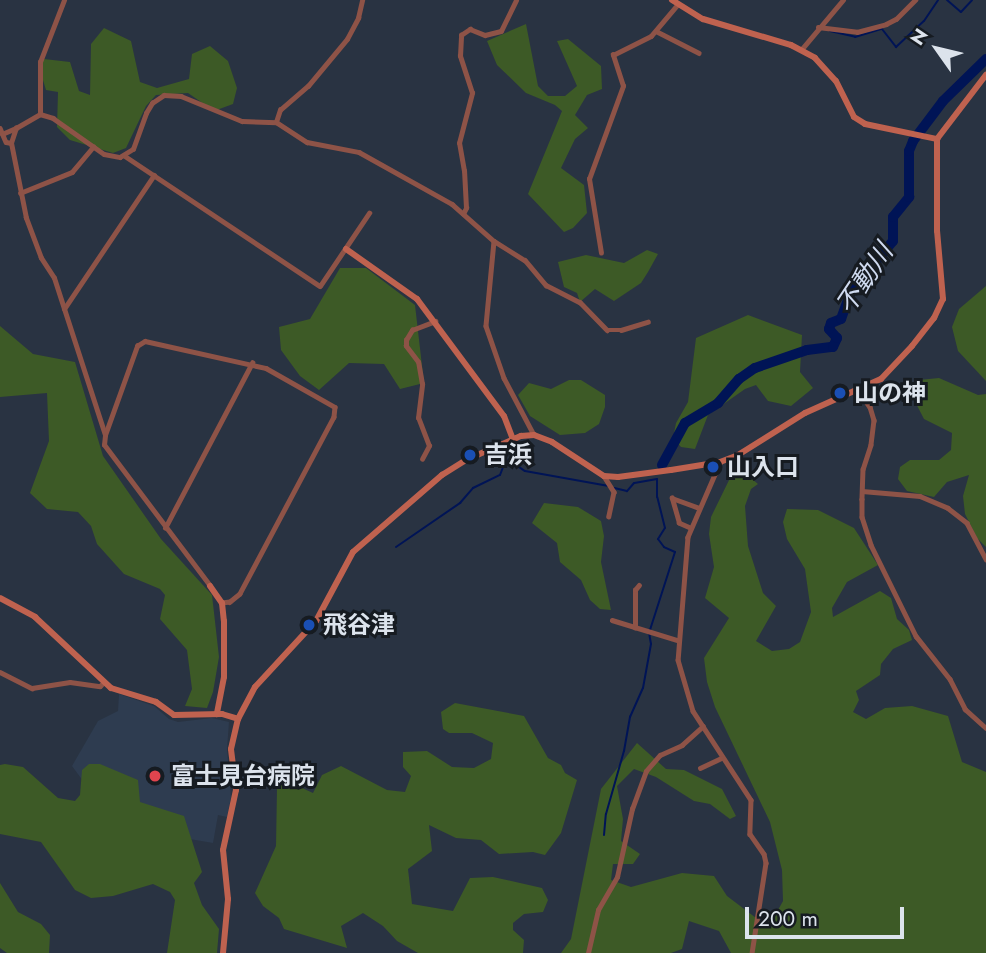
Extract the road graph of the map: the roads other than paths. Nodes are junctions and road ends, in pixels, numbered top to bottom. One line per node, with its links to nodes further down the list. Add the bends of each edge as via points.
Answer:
1 (64, 0): 12 (street, via 40,62)
2 (362, 0): 13 (street, via 347,39 316,77 280,110)
3 (516, 0): 23 (street, via 501,31 485,35 470,29 461,35 460,57 472,93 459,143)
4 (843, 0): 7 (street)
5 (915, 0): 7 (street, via 886,24 857,32)
6 (675, 2): 8 (street); 9 (street, via 723,27)
7 (818, 27): 9 (street)
8 (656, 31): 10 (street); 26 (street, via 613,55 623,86 589,179)
9 (802, 50): 16 (street, via 827,69 854,117 873,127)
10 (699, 53)
11 (986, 75): 16 (street)
12 (40, 114): 14 (street); 18 (street, via 61,122)
13 (276, 122): 19 (street, via 242,121 181,96 164,95 152,103 138,142); 23 (street, via 307,142 359,152 438,195)
14 (16, 128): 15 (street); 17 (street)
15 (1, 131): 17 (street)
16 (937, 139): 31 (street, via 943,299 934,318 892,370)
17 (11, 143): 21 (street)
18 (93, 147): 19 (street, via 112,156); 21 (street, via 72,172)
19 (125, 155): 20 (street)
20 (154, 175): 25 (street, via 320,286); 27 (street)
21 (20, 193): 27 (street)
22 (369, 213): 25 (street)
23 (463, 214): 24 (street)
24 (494, 241): 29 (street, via 525,260 546,285 580,302 607,330); 33 (street, via 486,326 504,378)
25 (346, 249): 28 (street, via 417,299)
26 (601, 253)
27 (64, 310): 32 (street)
28 (435, 321): 34 (street, via 504,416); 35 (street, via 412,330 406,340 418,362 422,384 418,418 429,446)
29 (648, 322)
30 (252, 363): 32 (street, via 140,342); 41 (street); 47 (street, via 330,402 336,410 240,594)
31 (858, 390): 36 (street, via 805,413); 38 (street, via 874,420)
32 (104, 435): 41 (street, via 104,446)
33 (534, 435): 34 (street); 37 (street)
34 (513, 439): 56 (street, via 442,475 353,552 316,621 256,687)
35 (422, 459)
36 (720, 462): 37 (street); 39 (street)
37 (604, 476): 40 (street, via 614,492)
38 (862, 491): 43 (street, via 920,496 948,508 967,523); 58 (street, via 865,526 895,597 965,709)
39 (699, 508): 42 (street); 42 (street, via 672,498 679,523)
40 (609, 516)
41 (165, 528): 45 (street)
42 (690, 528): 50 (street)
43 (986, 559)
44 (639, 585): 49 (street, via 635,590)
45 (210, 586): 47 (street)
46 (0, 598): 51 (street, via 35,617)
47 (222, 603): 55 (street, via 224,677)
48 (612, 620): 49 (street)
49 (635, 628): 50 (street)
50 (677, 640): 57 (street, via 687,692)
51 (91, 671): 53 (street); 54 (street)
52 (0, 672): 53 (street, via 32,688)
53 (86, 682): 54 (street)
54 (103, 683): 55 (street, via 156,702 174,715)
55 (217, 714): 56 (street)
56 (238, 719): 61 (street, via 231,749 236,790 223,850 228,899)
57 (703, 726): 59 (street); 62 (street, via 682,746 660,755 646,771 617,877 598,910)
58 (986, 728)
59 (721, 758): 60 (street); 63 (street, via 751,800 750,834 766,863)
60 (700, 768)
61 (223, 953)
62 (588, 953)
63 (752, 953)

